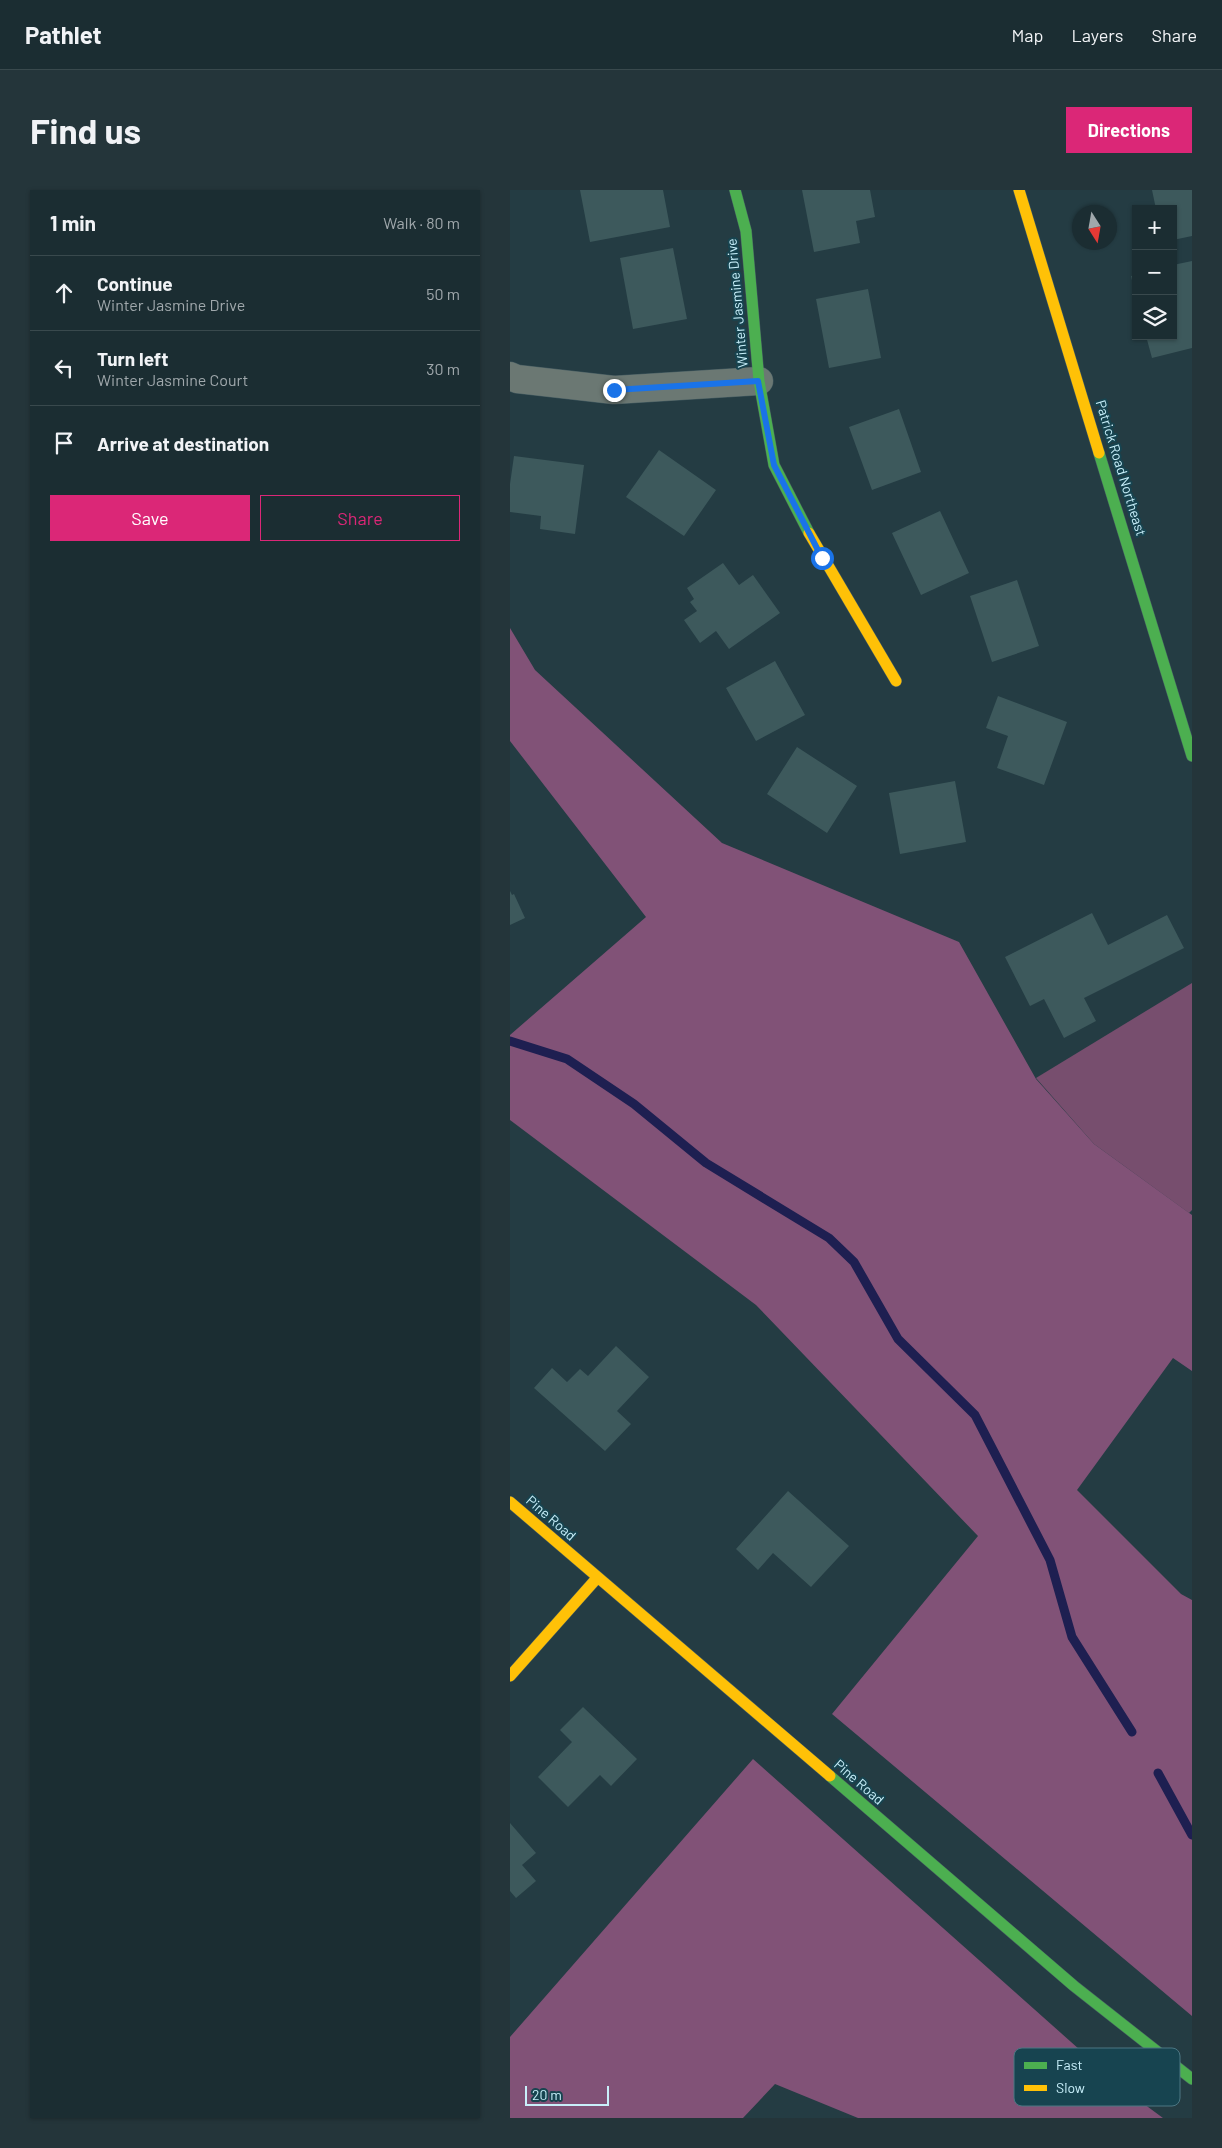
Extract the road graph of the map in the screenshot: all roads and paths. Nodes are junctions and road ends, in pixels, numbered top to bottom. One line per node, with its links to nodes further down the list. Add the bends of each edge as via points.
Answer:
1 (735, 190): 4 (street, Winter Jasmine Drive, via 746,231)
2 (1019, 190): 6 (street, Patrick Road Northeast)
3 (510, 376): 4 (street, via 614,390)
4 (758, 381): 5 (street, Winter Jasmine Drive, via 774,465 822,558)
5 (896, 681)
6 (1192, 756)
7 (510, 1502): 8 (street, Pine Road)
8 (598, 1578): 9 (street); 10 (street, Pine Road, via 1074,1986)
9 (510, 1676)
10 (1153, 2048)
11 (1180, 2070): 12 (street, Pine Road)
12 (1192, 2079)

